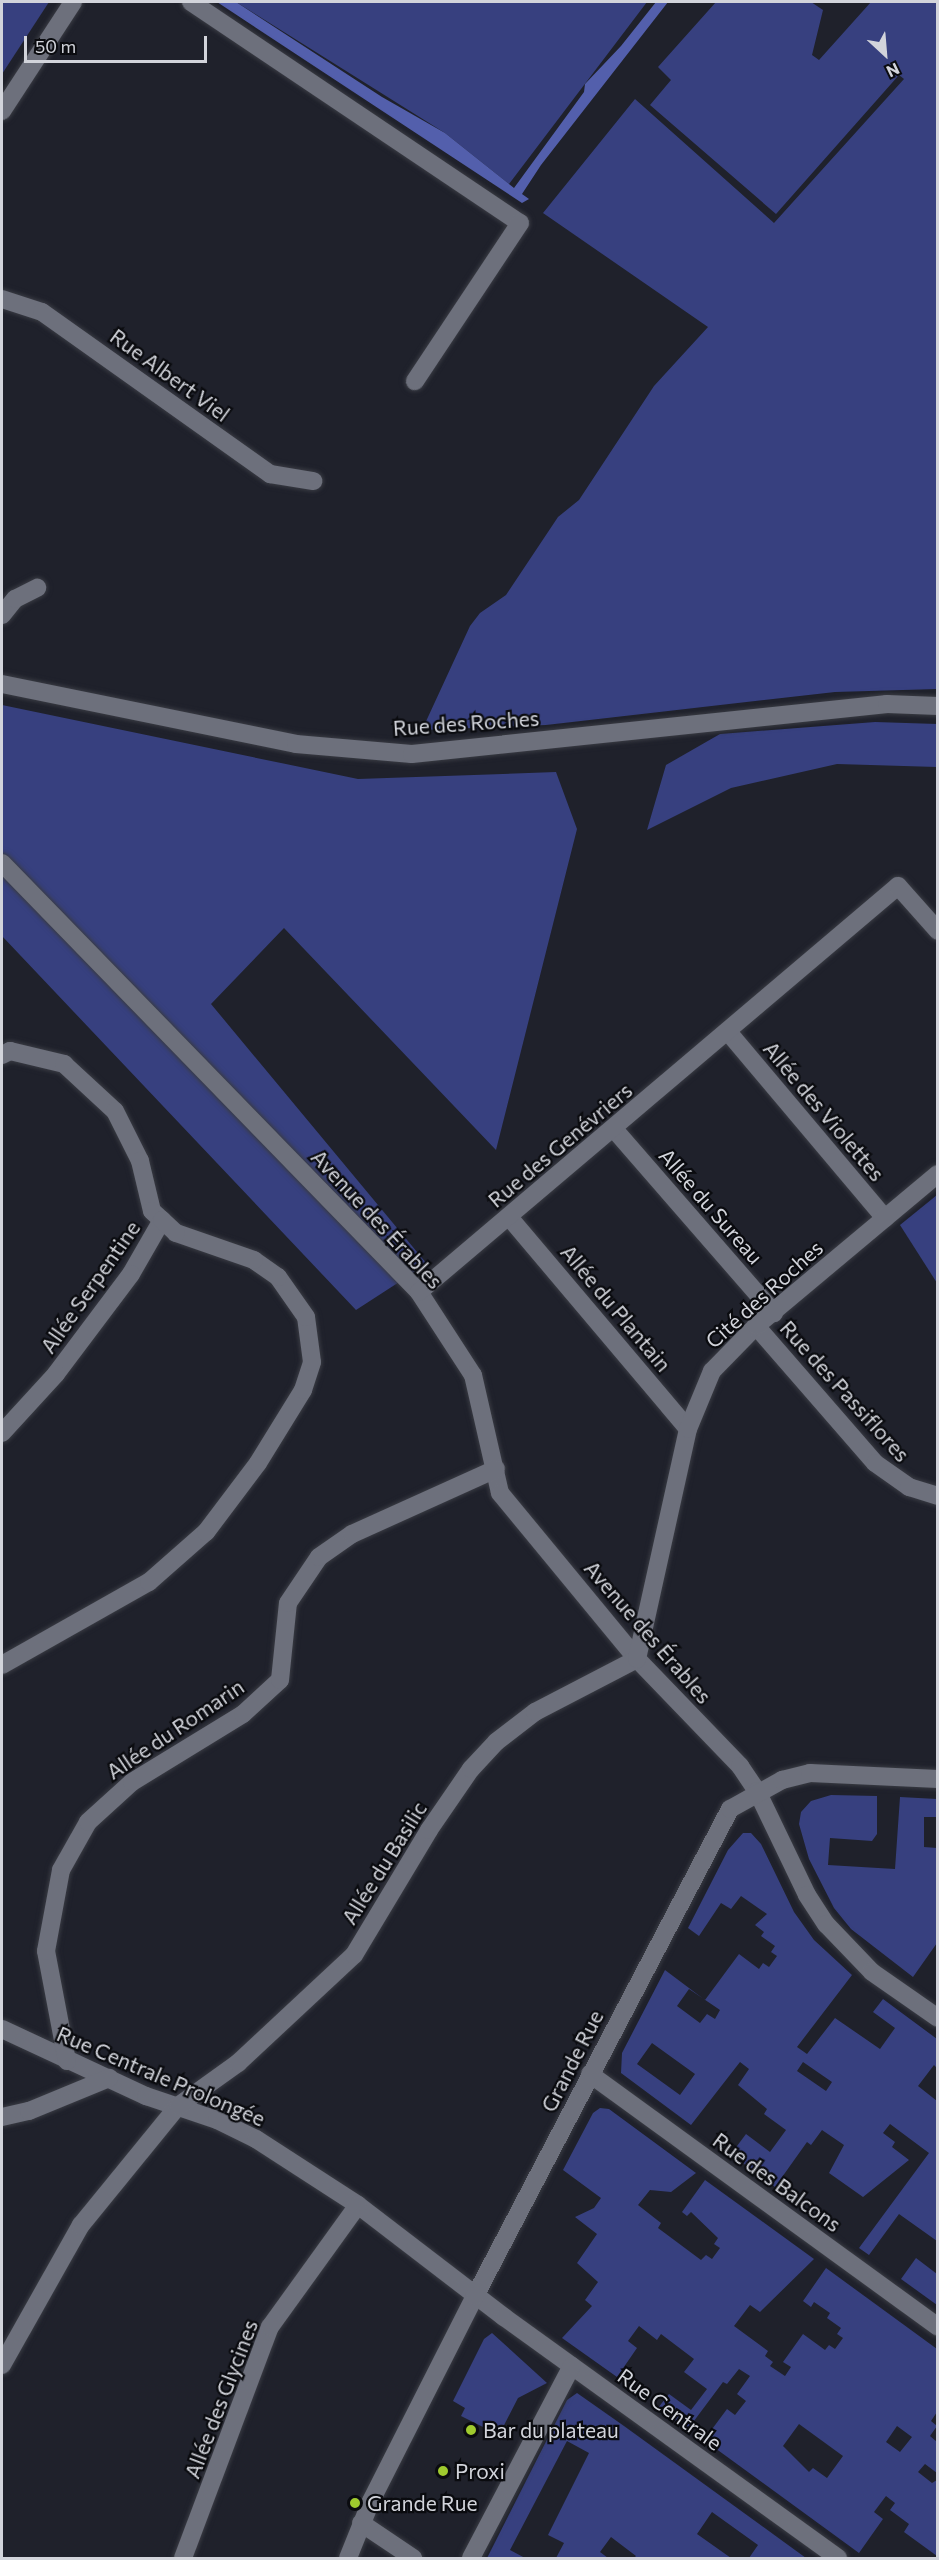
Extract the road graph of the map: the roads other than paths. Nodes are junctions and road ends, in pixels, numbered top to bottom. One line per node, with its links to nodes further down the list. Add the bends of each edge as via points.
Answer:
1 (73, 2): 3 (street)
2 (191, 2): 5 (street, via 520,222)
3 (2, 111)
4 (2, 299): 6 (street, Rue Albert Viel, via 42,312 270,474)
5 (415, 381)
6 (313, 481)
7 (37, 588): 8 (street, via 15,599)
8 (2, 615)
9 (2, 684): 10 (street, Rue des Roches, via 296,744 412,754 887,704)
10 (938, 706)
11 (2, 863): 20 (street, Avenue des Érables)
12 (938, 931): 13 (street, Rue des Genévriers, via 898,886)
13 (729, 1033): 15 (street, Rue des Genévriers); 18 (street, Allée des Violettes)
14 (2, 1055): 19 (street, Allée Serpentine, via 10,1051 64,1064 114,1111 140,1161 152,1212)
15 (614, 1129): 17 (street, Rue des Genévriers); 21 (street, Allée du Sureau)
16 (938, 1174): 18 (street, Cité des Roches)
17 (509, 1217): 20 (street, Rue des Genévriers); 23 (street, Allée du Plantain)
18 (885, 1218): 21 (street, Cité des Roches)
19 (162, 1221): 24 (street, Allée Serpentine, via 130,1275 56,1374); 28 (street, via 176,1233 254,1260 278,1277 306,1317 312,1362 303,1390 258,1463 206,1532 149,1582)
20 (419, 1292): 25 (street, Avenue des Érables, via 473,1375)
21 (774, 1313): 22 (street, Cité des Roches)
22 (756, 1326): 23 (street, Cité des Roches, via 712,1371); 26 (street, Rue des Passiflores, via 875,1463 909,1487)
23 (688, 1429): 27 (street, Cité des Roches)
24 (2, 1433)
25 (496, 1468): 27 (street, Avenue des Érables, via 500,1493); 33 (street, Allée du Romarin, via 352,1534 319,1557 288,1604 280,1680 243,1714 132,1782 88,1822 61,1870 46,1951)
26 (938, 1496)
27 (637, 1659): 30 (street, Avenue des Érables, via 740,1766); 36 (street, Allée du Basilic, via 535,1712 496,1742 471,1769 429,1830 354,1955 238,2063)
28 (2, 1665)
29 (938, 1779): 30 (street, Grande Rue, via 810,1773)
30 (757, 1791): 31 (street, Avenue des Érables, via 807,1895 826,1924 872,1972); 34 (street, Grande Rue, via 730,1809 714,1834)
31 (938, 2018)
32 (2, 2029): 33 (street, Rue Centrale Prolongée)
33 (67, 2061): 35 (street, Rue Centrale Prolongée)
34 (590, 2074): 39 (street, Grande Rue); 40 (street, Rue des Balcons)
35 (110, 2078): 36 (street, Rue Centrale Prolongée); 37 (street, via 29,2111)
36 (178, 2106): 38 (street, Rue Centrale Prolongée, via 256,2139); 41 (street, Allée du Basilic, via 81,2225)
37 (2, 2117)
38 (358, 2205): 39 (street, Rue Centrale Prolongée); 44 (street, Allée des Glycines, via 270,2327)
39 (475, 2295): 42 (street, Rue Centrale); 43 (street, Grande Rue)
40 (938, 2327)
41 (2, 2365)
42 (572, 2366): 47 (street); 48 (street, Rue Centrale)
43 (361, 2523): 45 (street, Grande Rue); 46 (street)
44 (183, 2559)
45 (348, 2559)
46 (413, 2559)
47 (471, 2559)
48 (838, 2559)

